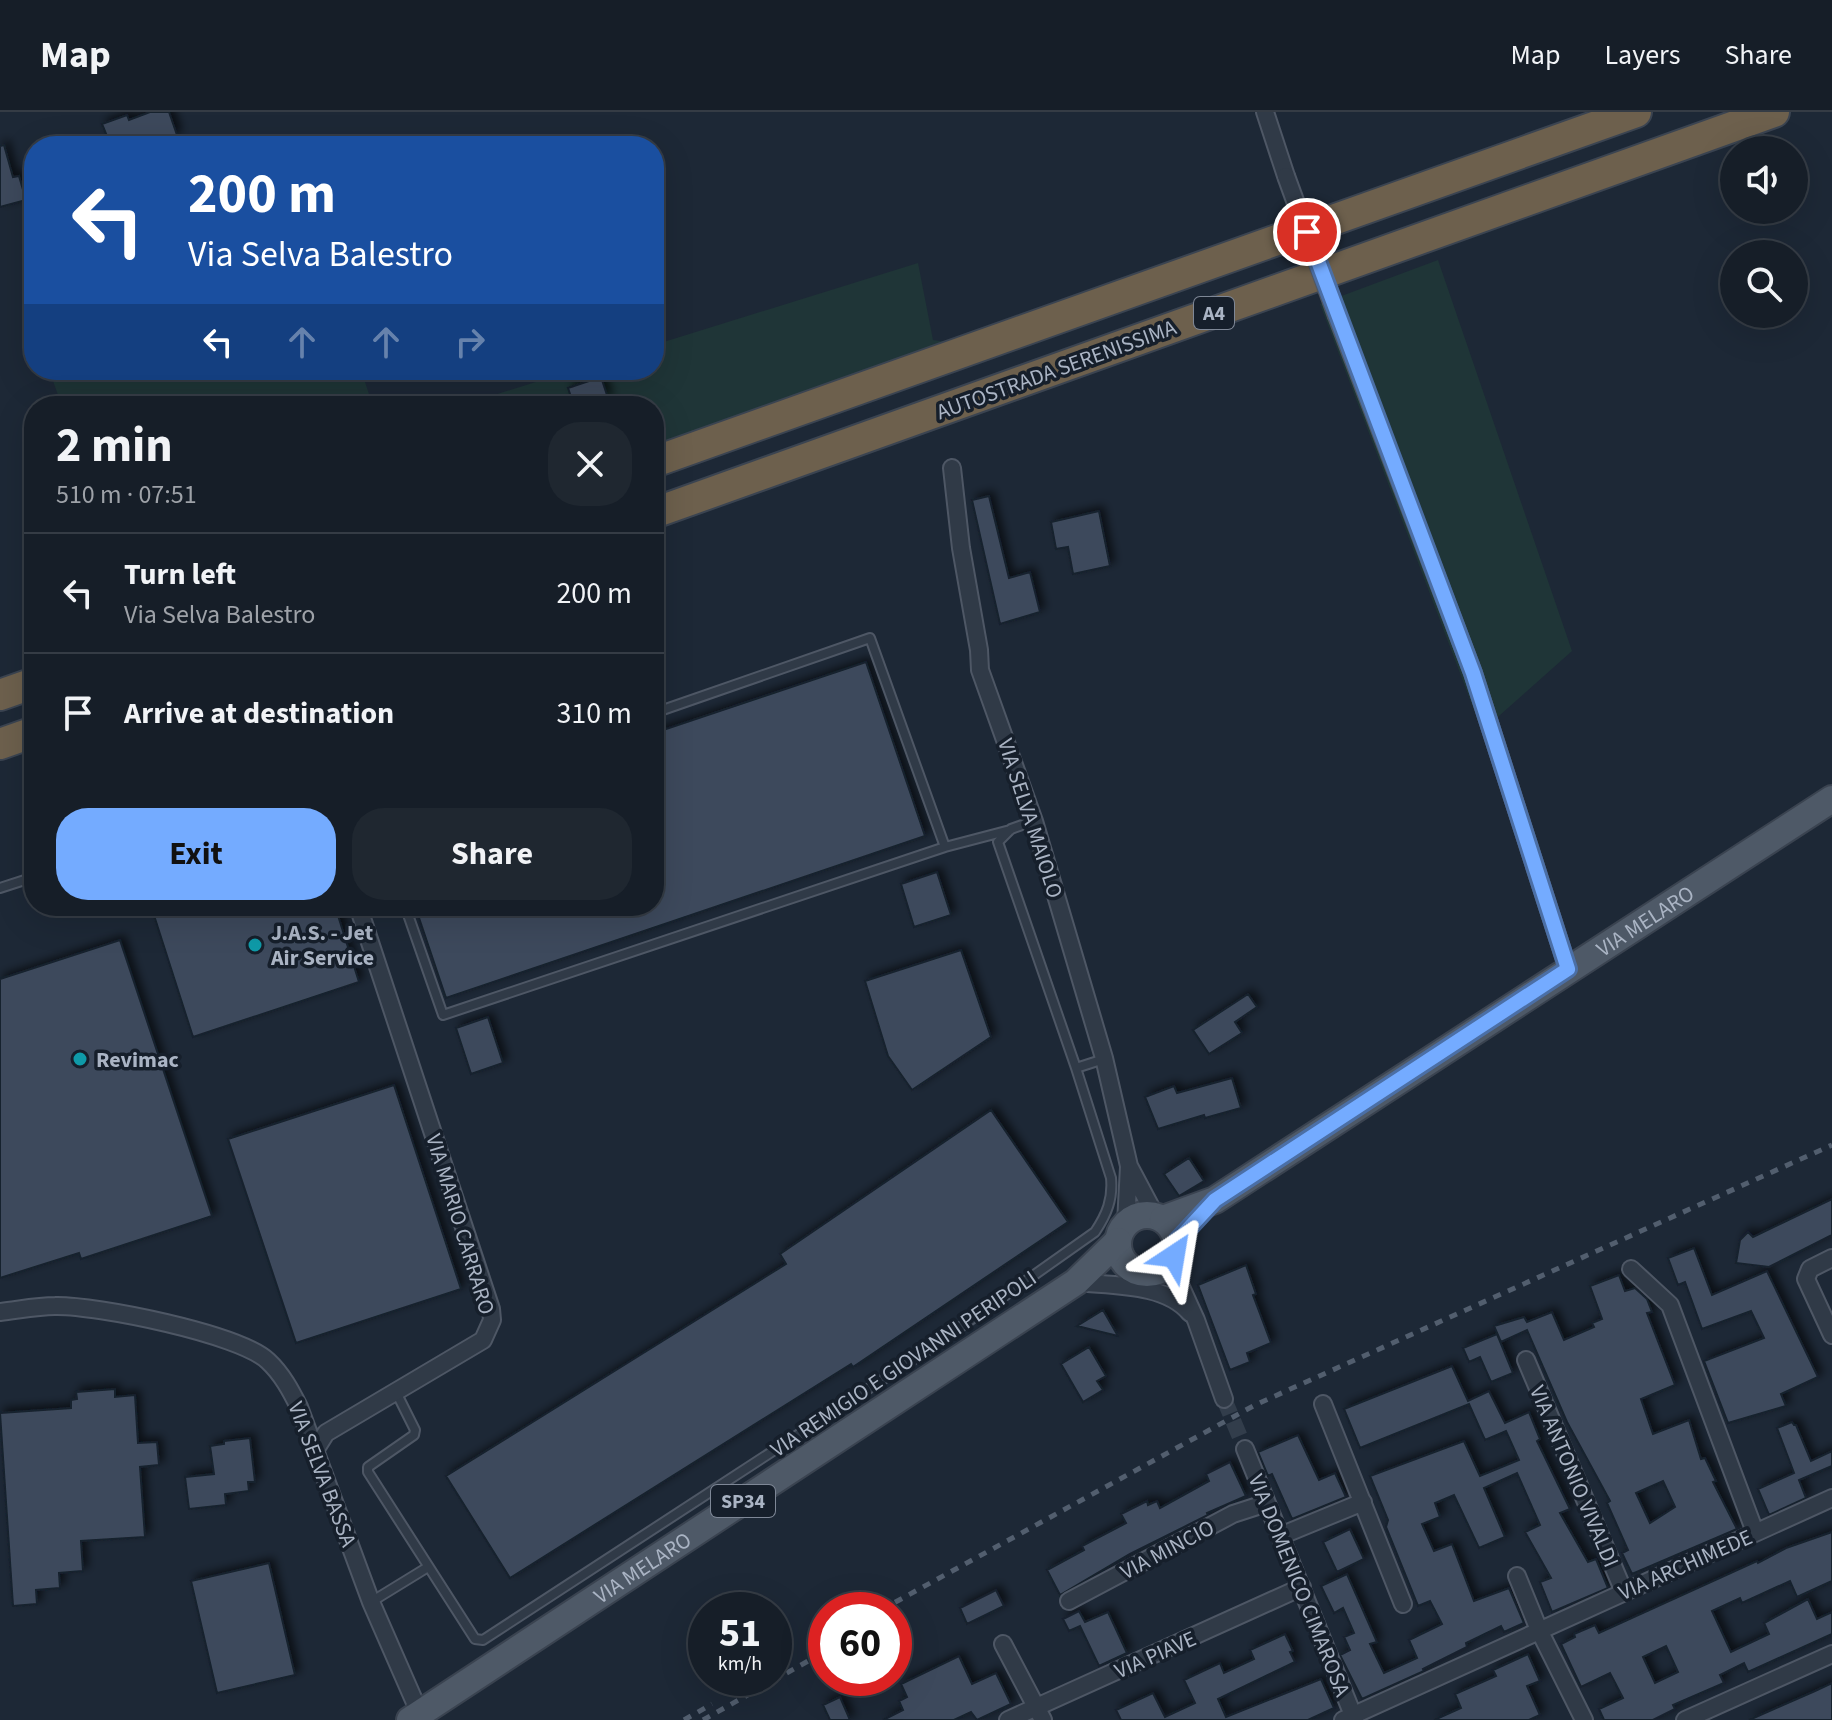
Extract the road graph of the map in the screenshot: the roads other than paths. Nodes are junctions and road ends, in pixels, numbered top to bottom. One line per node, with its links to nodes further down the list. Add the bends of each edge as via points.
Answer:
1 (1265, 112): 20 (street, bridge, via 1473,673)
2 (1636, 112): 4 (highway, A4)
3 (1774, 112): 6 (highway, AUTOSTRADA SERENISSIMA / A4)
4 (664, 458)
5 (952, 468): 13 (street, VIA SELVA MAIOLO, via 980,670)
6 (664, 509)
7 (24, 687): 8 (highway)
8 (0, 695)
9 (664, 710): 15 (lane, via 870,638)
10 (24, 736): 11 (highway)
11 (0, 744)
12 (1832, 799): 20 (main road, VIA MELARO / SP34)
13 (1034, 821): 14 (lane); 21 (street, VIA SELVA MAIOLO)
14 (1011, 829): 15 (lane); 22 (lane, VIA REMIGIO E GIOVANNI PERIPOLI, via 998,842)
15 (945, 847): 19 (lane, via 443,1015)
16 (24, 880): 17 (lane)
17 (0, 888)
18 (361, 916): 34 (street, VIA MARIO CARRARO, via 492,1320 483,1340)
19 (408, 916)
20 (1568, 969): 25 (main road, VIA MELARO / SP34)
21 (1104, 1058): 22 (lane); 23 (street, VIA SELVA MAIOLO)
22 (1076, 1068): 44 (lane, VIA REMIGIO E GIOVANNI PERIPOLI, via 1111,1178 1109,1206 1095,1232 928,1350 483,1640 475,1639)
23 (1129, 1166): 24 (street, VIA SELVA MAIOLO); 25 (street, VIA SELVA MAIOLO)
24 (1122, 1232): 25 (main road, VIA MELARO / SP34, via 1139,1216); 28 (main road, via 1122,1258); 29 (main road, VIA MELARO / SP34)
25 (1166, 1235): 28 (main road, VIA MELARO / SP34, via 1162,1269); 31 (street)
26 (1832, 1258): 32 (street, via 1810,1269 1806,1279)
27 (1631, 1269): 42 (street, via 1670,1305)
28 (1143, 1273): 29 (main road, VIA MELARO / SP34, via 1111,1272)
29 (1076, 1282): 31 (street, via 1159,1293 1181,1303); 55 (main road, VIA MELARO / SP34)
30 (0, 1312): 38 (street, VIA SELVA BASSA, via 56,1306 92,1309 212,1334 245,1347 267,1360 287,1385)
31 (1196, 1320): 35 (street)
32 (1832, 1335)
33 (1526, 1360): 47 (street, VIA ANTONIO VIVALDI)
34 (396, 1392): 38 (street, VIA MARIO CARRARO, via 326,1433 314,1452); 44 (lane, VIA REMIGIO E GIOVANNI PERIPOLI, via 414,1435 368,1472)
35 (1224, 1399)
36 (1323, 1404): 40 (street)
37 (1245, 1449): 41 (street, VIA DOMENICO CIMAROSA)
38 (316, 1458): 49 (street, VIA SELVA BASSA)
39 (1832, 1498): 42 (street, VIA ARCHIMEDE)
40 (1363, 1502): 43 (street); 50 (street)
41 (1267, 1503): 43 (street, VIA DOMENICO CIMAROSA); 48 (street, VIA MINCIO, via 1233,1514)
42 (1755, 1532): 47 (street, VIA ARCHIMEDE)
43 (1280, 1536): 46 (street, VIA DOMENICO CIMAROSA)
44 (428, 1567): 49 (lane)
45 (1517, 1576): 51 (street)
46 (1302, 1587): 54 (street, VIA PIAVE); 56 (street, VIA DOMENICO CIMAROSA)
47 (1624, 1592): 51 (street, VIA ARCHIMEDE)
48 (1069, 1601)
49 (371, 1602): 55 (street, VIA SELVA BASSA)
50 (1403, 1604)
51 (1539, 1630): 56 (street, VIA ARCHIMEDE); 58 (street)
52 (1003, 1644): 54 (street)
53 (1832, 1654): 59 (street)
54 (1040, 1714): 57 (street, VIA PIAVE)
55 (415, 1717)
56 (1350, 1718)
57 (1008, 1720)
58 (1584, 1720)
59 (1685, 1720)

